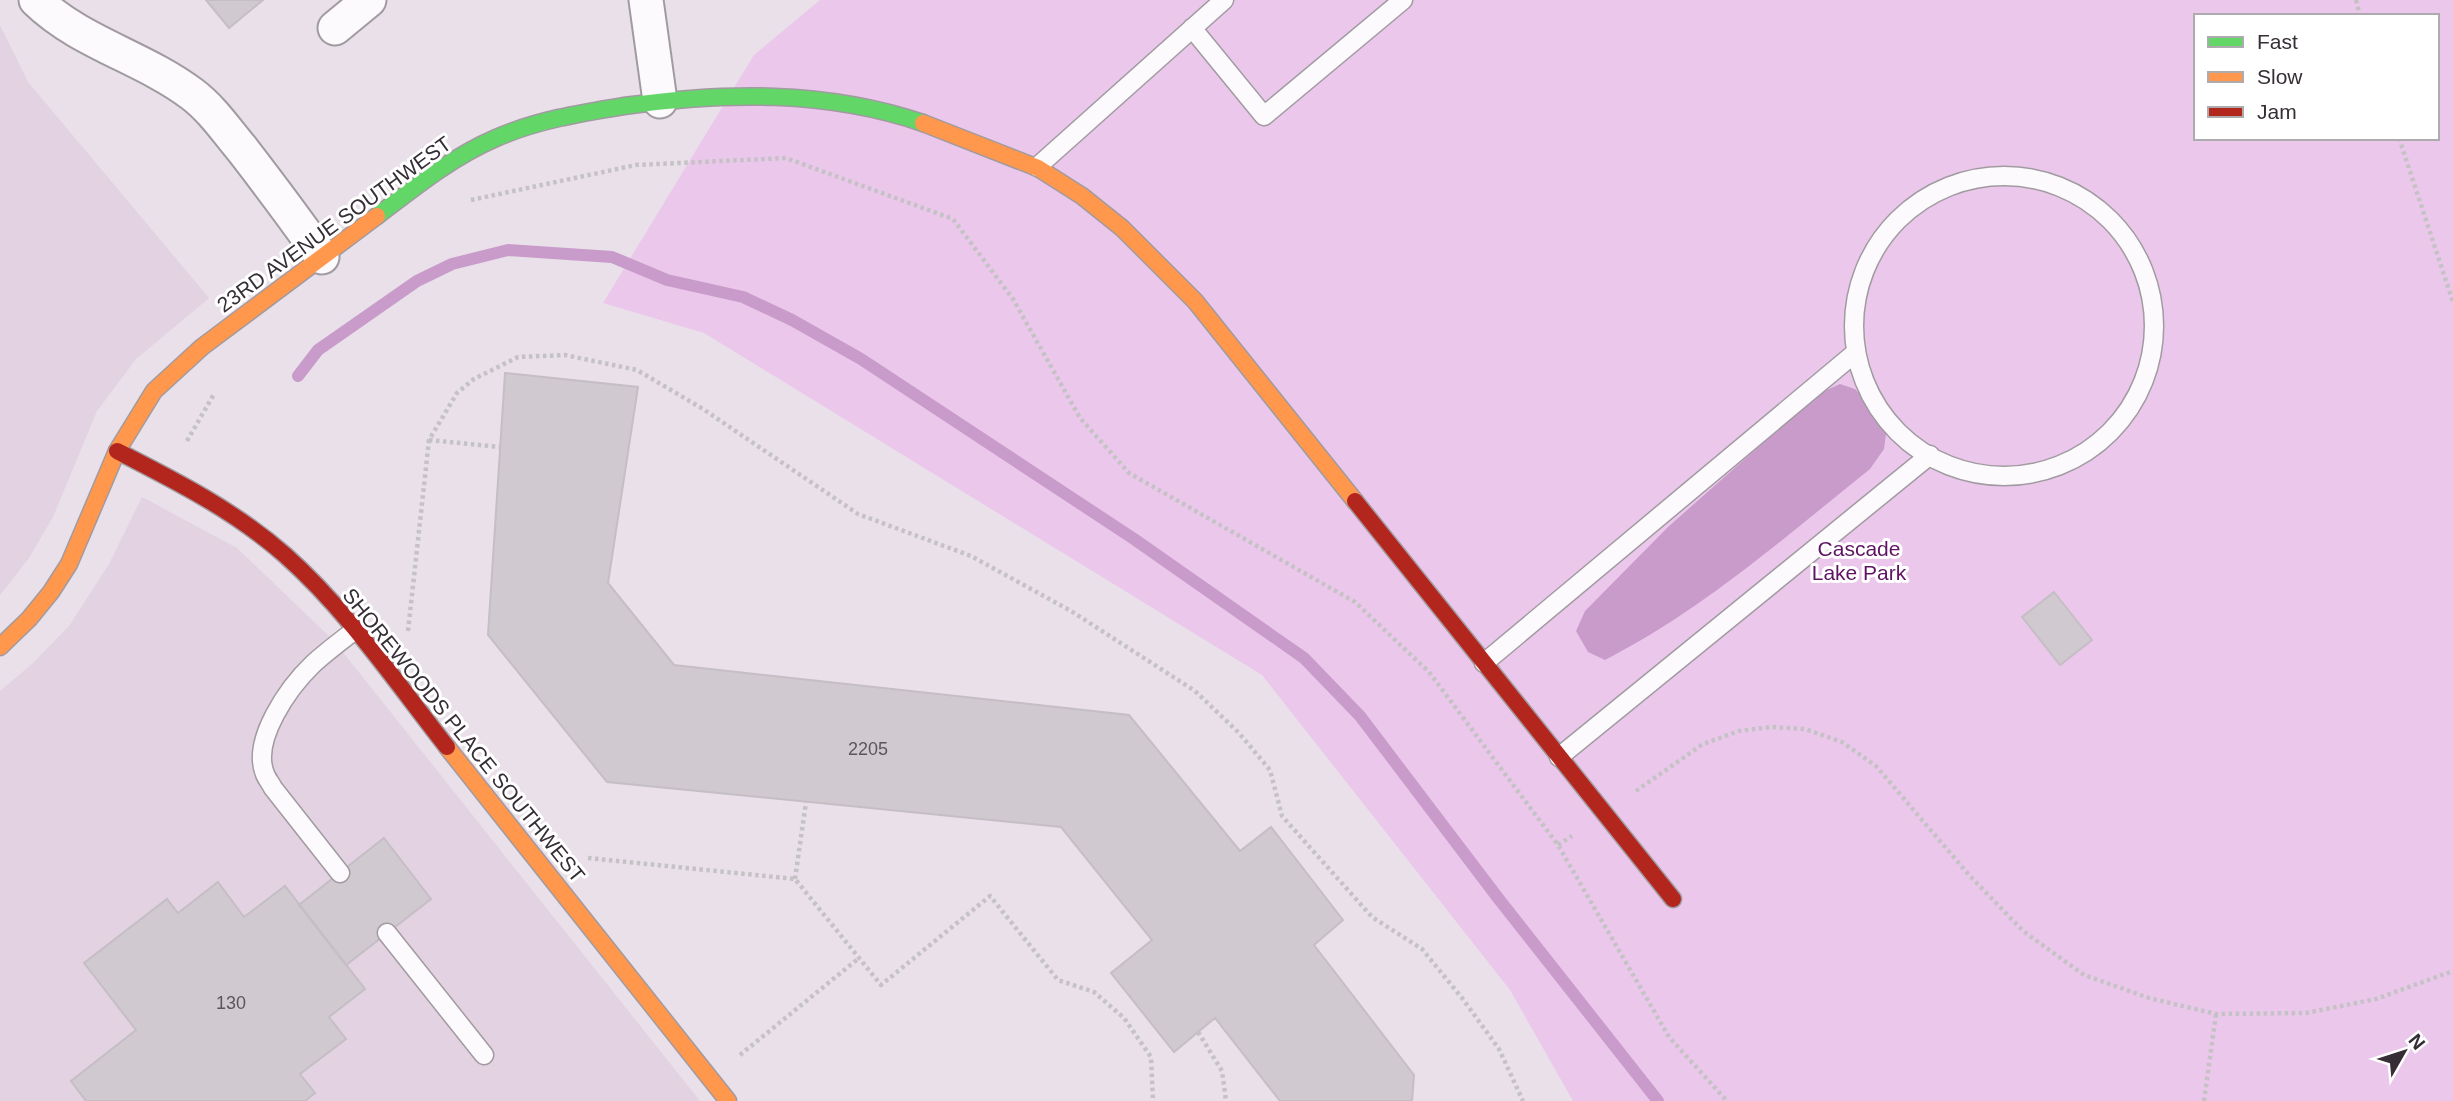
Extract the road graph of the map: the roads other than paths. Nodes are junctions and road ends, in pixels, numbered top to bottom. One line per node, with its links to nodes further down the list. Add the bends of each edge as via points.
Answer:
1 (36, 0): 10 (street, via 85,36 172,81 209,109)
2 (369, 0): 6 (street)
3 (646, 0): 8 (street)
4 (1224, 0): 7 (lane)
5 (1403, 0): 7 (lane, via 1264,116)
6 (335, 28)
7 (1192, 28): 9 (lane)
8 (660, 101): 9 (street, 23RD AVENUE SOUTHWEST, via 740,95 855,105 920,122); 10 (street, 23RD AVENUE SOUTHWEST, via 579,113 515,130 484,144 436,171)
9 (1037, 167): 16 (street, 23RD AVENUE SOUTHWEST, via 1134,236 1168,270)
10 (322, 257): 12 (street, 23RD AVENUE SOUTHWEST, via 202,347 154,391)
11 (1855, 352): 13 (lane, via 1874,403 1907,442); 13 (lane, via 1854,303 1871,254 1902,214 1945,186 1995,175 2047,181 2091,202 2126,236 2148,279 2156,328 2148,376 2125,419 2089,452 2045,472 1996,478 1949,467); 16 (lane)
12 (117, 451): 14 (street, SHOREWOODS PLACE SOUTHWEST, via 232,515 273,545); 15 (street, 23RD AVENUE SOUTHWEST, via 69,564 29,620)
13 (1930, 455): 17 (lane)
14 (355, 630): 18 (lane, via 293,686 276,712 262,750 265,775 273,788); 22 (street, SHOREWOODS PLACE SOUTHWEST)
15 (0, 647)
16 (1484, 663): 17 (street, 23RD AVENUE SOUTHWEST)
17 (1559, 757): 19 (street, 23RD AVENUE SOUTHWEST)
18 (340, 873)
19 (1673, 899)
20 (387, 933): 21 (lane)
21 (484, 1055)
22 (728, 1101)

